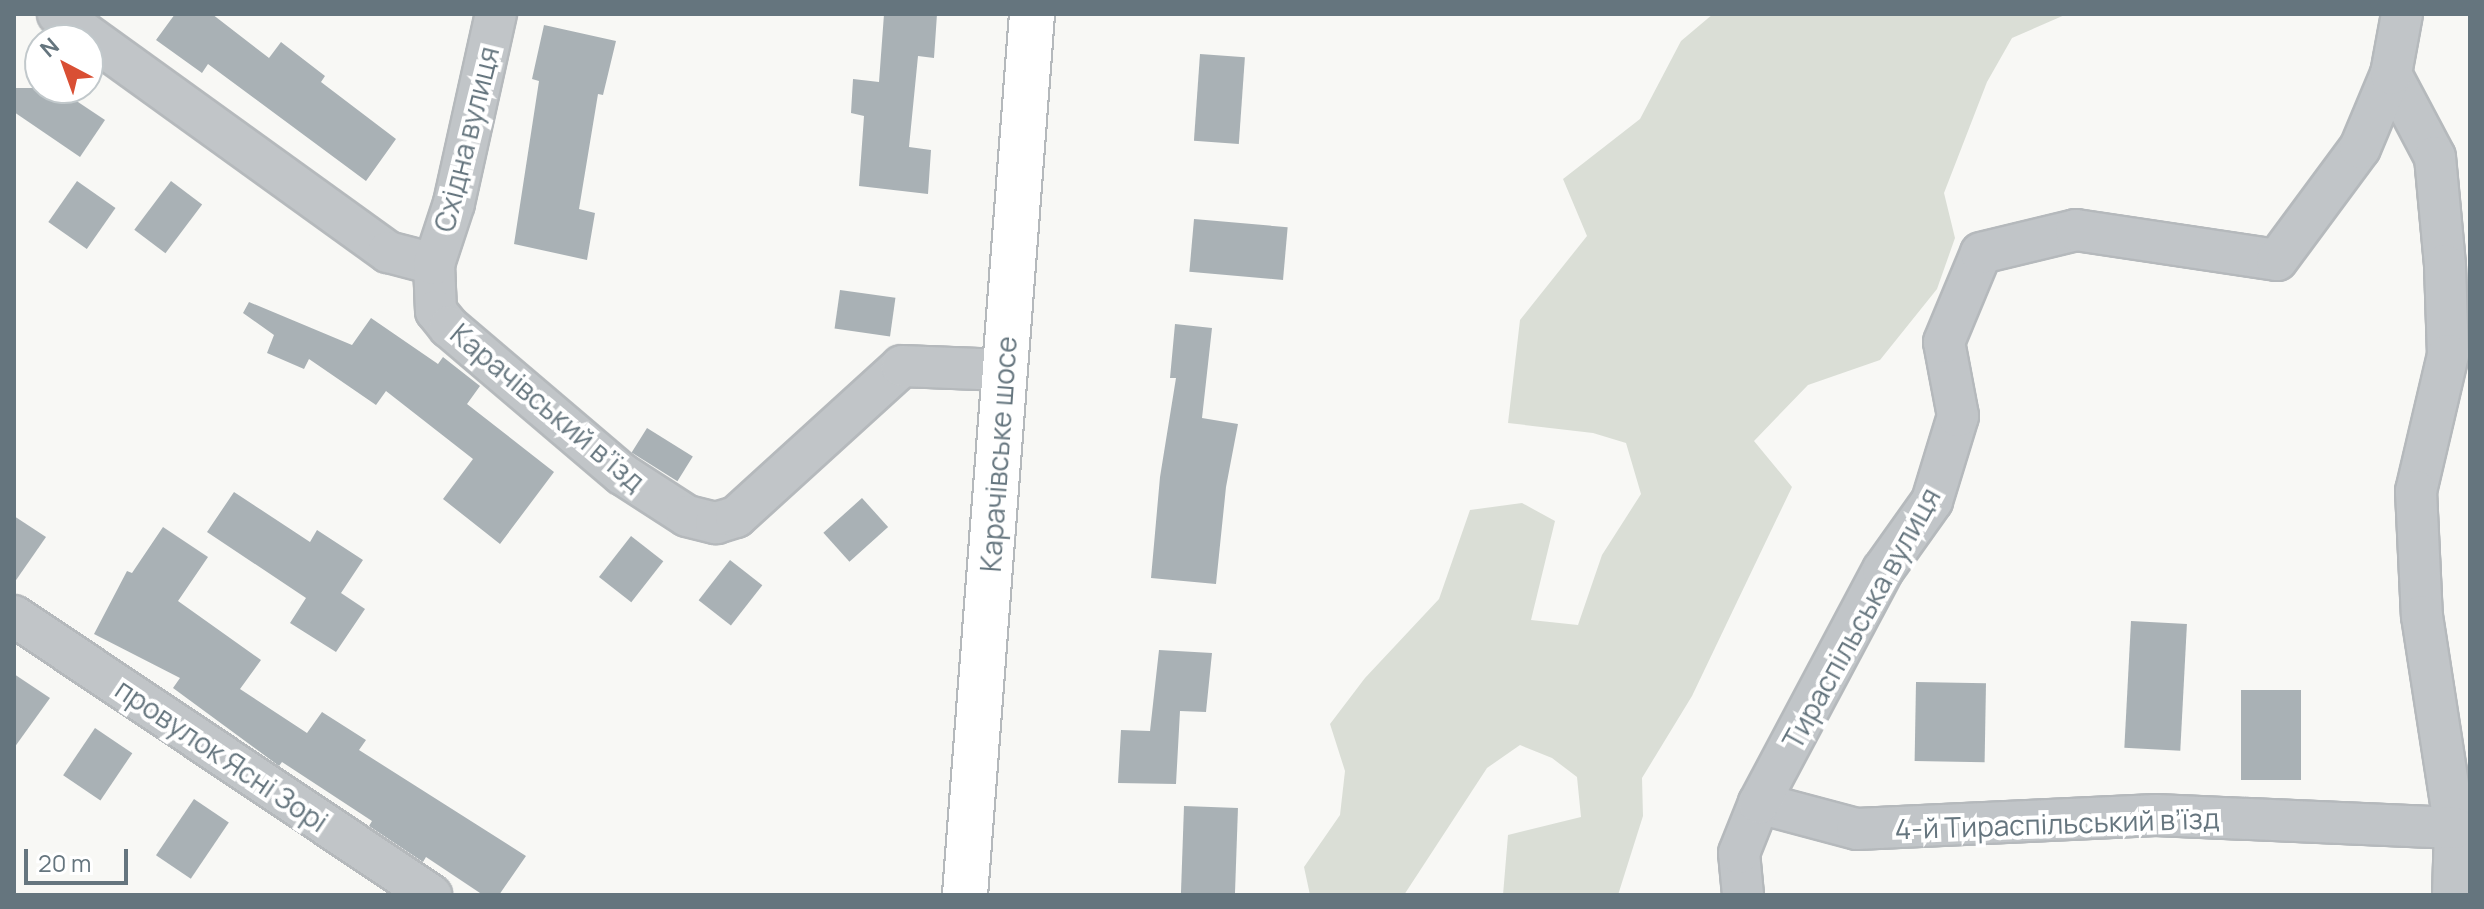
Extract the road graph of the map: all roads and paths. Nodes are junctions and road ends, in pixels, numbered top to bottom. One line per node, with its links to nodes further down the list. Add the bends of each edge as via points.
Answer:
1 (58, 14): 6 (street, via 388,252)
2 (496, 14): 6 (street, Східна вулиця, via 454,203)
3 (1032, 14): 7 (main road, Карачівське шосе)
4 (2402, 14): 5 (street, Тираспільська вулиця)
5 (2391, 74): 9 (street, Тираспільська вулиця, via 2360,148 2277,260 2076,230 1981,253 1944,342 1958,416 1932,501 1883,570); 10 (street, via 2435,157 2445,265 2448,355 2416,491 2422,616)
6 (434, 264): 7 (street, Карачівський в’їзд, via 436,311 449,327 622,474 687,516 716,523 736,517 902,366)
7 (1004, 370): 12 (main road, Карачівське шосе)
8 (14, 616): 11 (street, провулок Ясні Зорі)
9 (1759, 803): 10 (street, 4-й Тираспільський в’їзд, via 1857,829 2156,815); 13 (street, via 1739,853)
10 (2455, 828): 14 (street)
11 (431, 895)
12 (965, 895)
13 (1743, 895)
14 (2453, 895)

